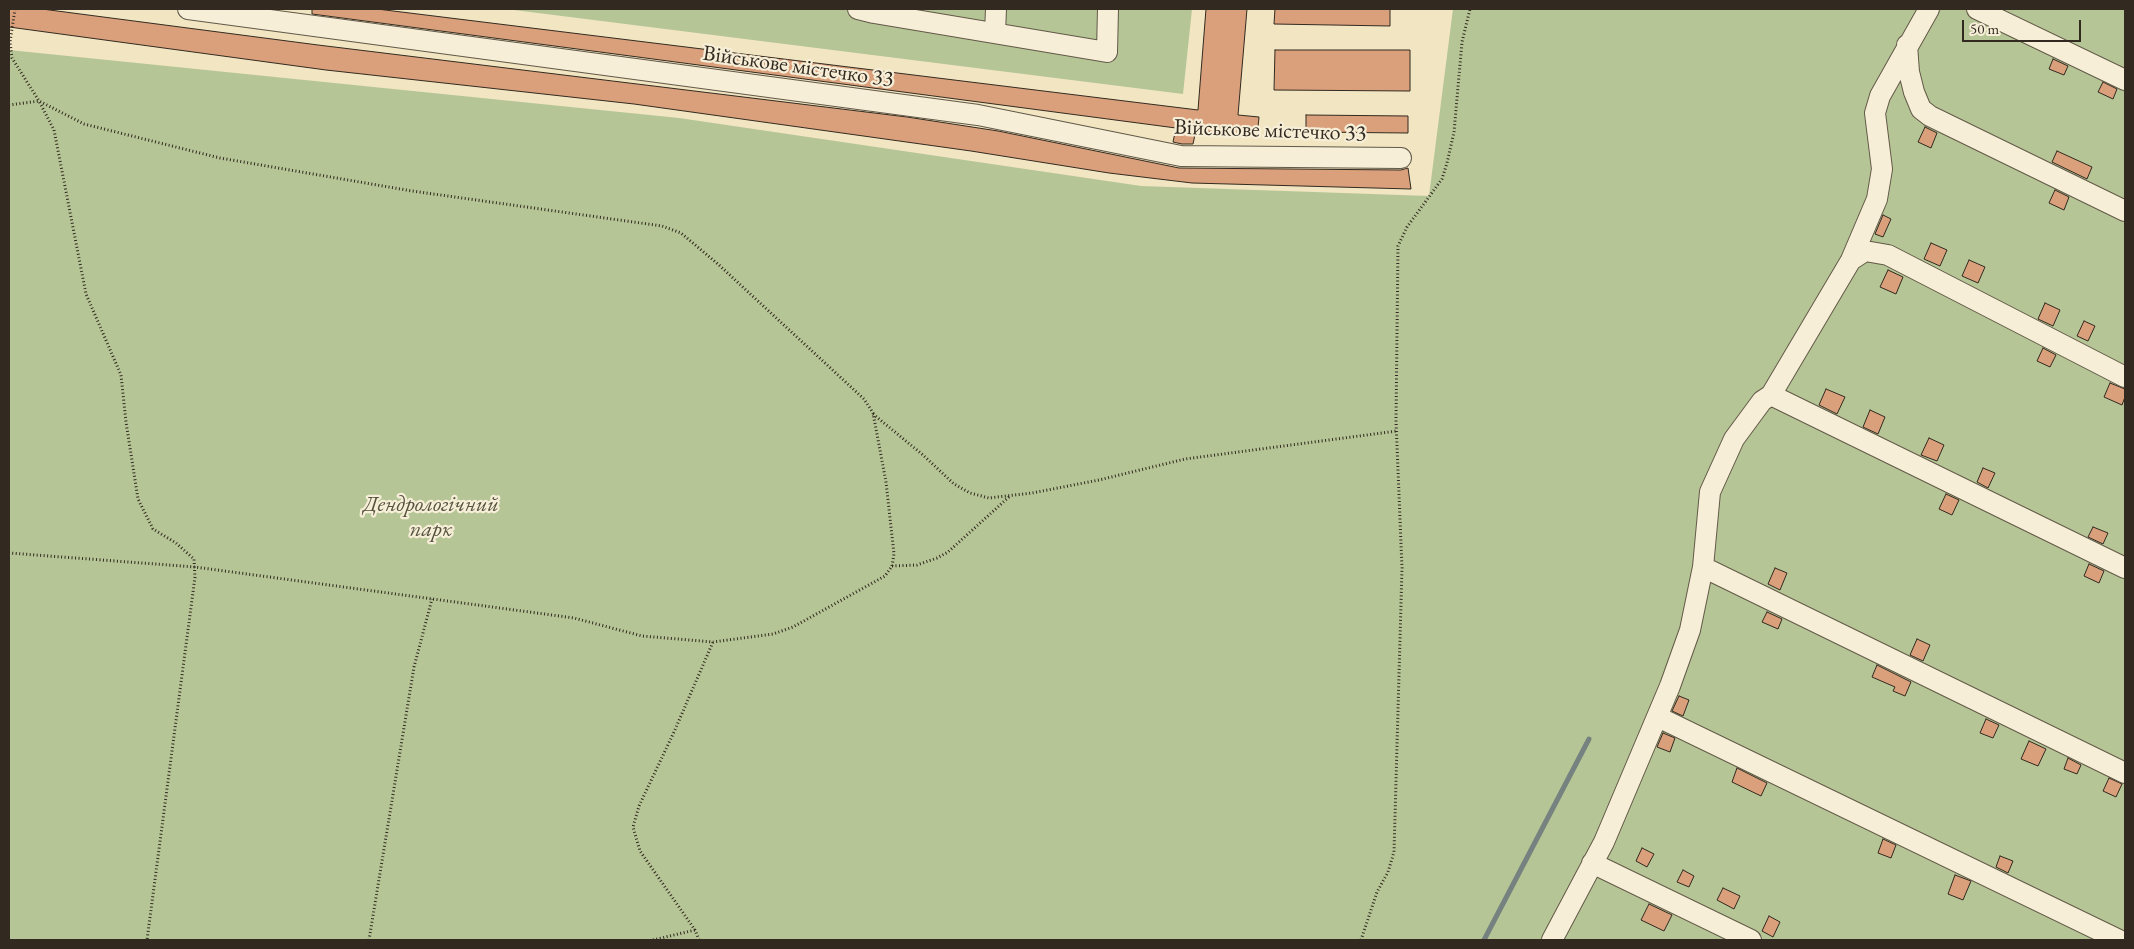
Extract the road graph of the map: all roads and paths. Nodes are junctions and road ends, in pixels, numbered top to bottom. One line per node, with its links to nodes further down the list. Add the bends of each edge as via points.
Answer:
1 (15, 9): 12 (path, via 10,42 12,58)
2 (188, 9): 14 (street, Військове містечко 33, via 978,115 1181,156)
3 (858, 9): 9 (street)
4 (996, 9): 9 (street)
5 (1108, 9): 9 (street, via 1107,52)
6 (1470, 9): 20 (path, via 1462,42 1454,132 1447,163 1442,179 1407,227 1398,246)
7 (1929, 9): 10 (street)
8 (1977, 9): 11 (street)
9 (995, 33)
10 (1907, 45): 15 (street, via 1914,92 1921,109 1930,116); 16 (street, via 1880,96 1875,113 1882,169 1878,199)
11 (2125, 80)
12 (40, 101): 13 (path); 19 (path, via 84,124 220,158 412,191 662,226 681,233 720,265 864,399); 24 (path, via 54,130 86,294 122,374 138,498 153,529 194,559)
13 (9, 105)
14 (1401, 158)
15 (2125, 211)
16 (1851, 260): 17 (street, via 1865,251 1888,255); 18 (street)
17 (2125, 376)
18 (1771, 395): 25 (street, via 1762,401 1734,439 1710,492); 26 (street)
19 (873, 413): 21 (path, via 970,493 989,498); 23 (path, via 886,482 894,554)
20 (1397, 431): 21 (path, via 1185,459 1099,480); 37 (path, via 1402,568 1394,852)
21 (1010, 495): 23 (path, via 948,552 917,565)
22 (9, 553): 24 (path)
23 (892, 566): 28 (path, via 885,576 794,627 773,634)
24 (194, 567): 27 (path); 33 (path)
25 (1703, 567): 29 (street, via 1690,630); 30 (street)
26 (2125, 568)
27 (432, 599): 28 (path, via 574,618 642,636); 34 (path, via 414,667)
28 (712, 642): 32 (path, via 633,826 640,851)
29 (1658, 716): 31 (street); 40 (street)
30 (2125, 773)
31 (1592, 863): 38 (street); 39 (street)
32 (695, 930): 35 (path); 36 (path)
33 (146, 940)
34 (369, 940)
35 (652, 940)
36 (699, 940)
37 (1361, 940)
38 (1552, 940)
39 (1751, 940)
40 (2119, 940)

